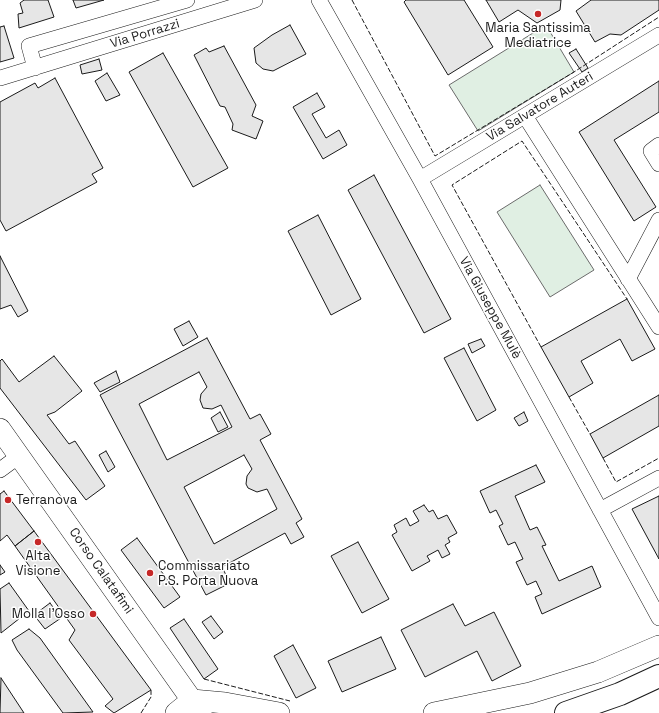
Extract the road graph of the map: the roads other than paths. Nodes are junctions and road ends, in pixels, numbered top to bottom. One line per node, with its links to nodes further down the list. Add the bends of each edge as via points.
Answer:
1 (186, 0): 5 (street, Via Porrazzi, via 29,46)
2 (255, 0): 5 (street, Via Porrazzi)
3 (319, 0): 10 (street, Via Giuseppe Mulè)
4 (657, 42): 7 (street, Via Salvatore Auteri)
5 (35, 68): 6 (street, Via Porrazzi)
6 (0, 78)
7 (525, 116): 10 (street, Via Salvatore Auteri); 12 (street)
8 (659, 145): 9 (street, via 651,151)
9 (659, 164)
10 (420, 178): 18 (street, Via Giuseppe Mulè)
11 (659, 220): 12 (street)
12 (628, 279): 13 (street)
13 (659, 327)
14 (0, 429): 15 (street, Corso Calatafimi)
15 (19, 456): 16 (street); 22 (street, Corso Calatafimi)
16 (0, 470)
17 (659, 478): 18 (street)
18 (600, 510): 19 (street, Via Giuseppe Mulè)
19 (659, 618)
20 (659, 646): 25 (street, via 598,672 530,693)
21 (659, 676): 26 (main road, via 620,694)
22 (197, 706): 23 (street); 24 (street, via 225,703)
23 (176, 713)
24 (279, 713)
25 (434, 713)
26 (566, 713)

